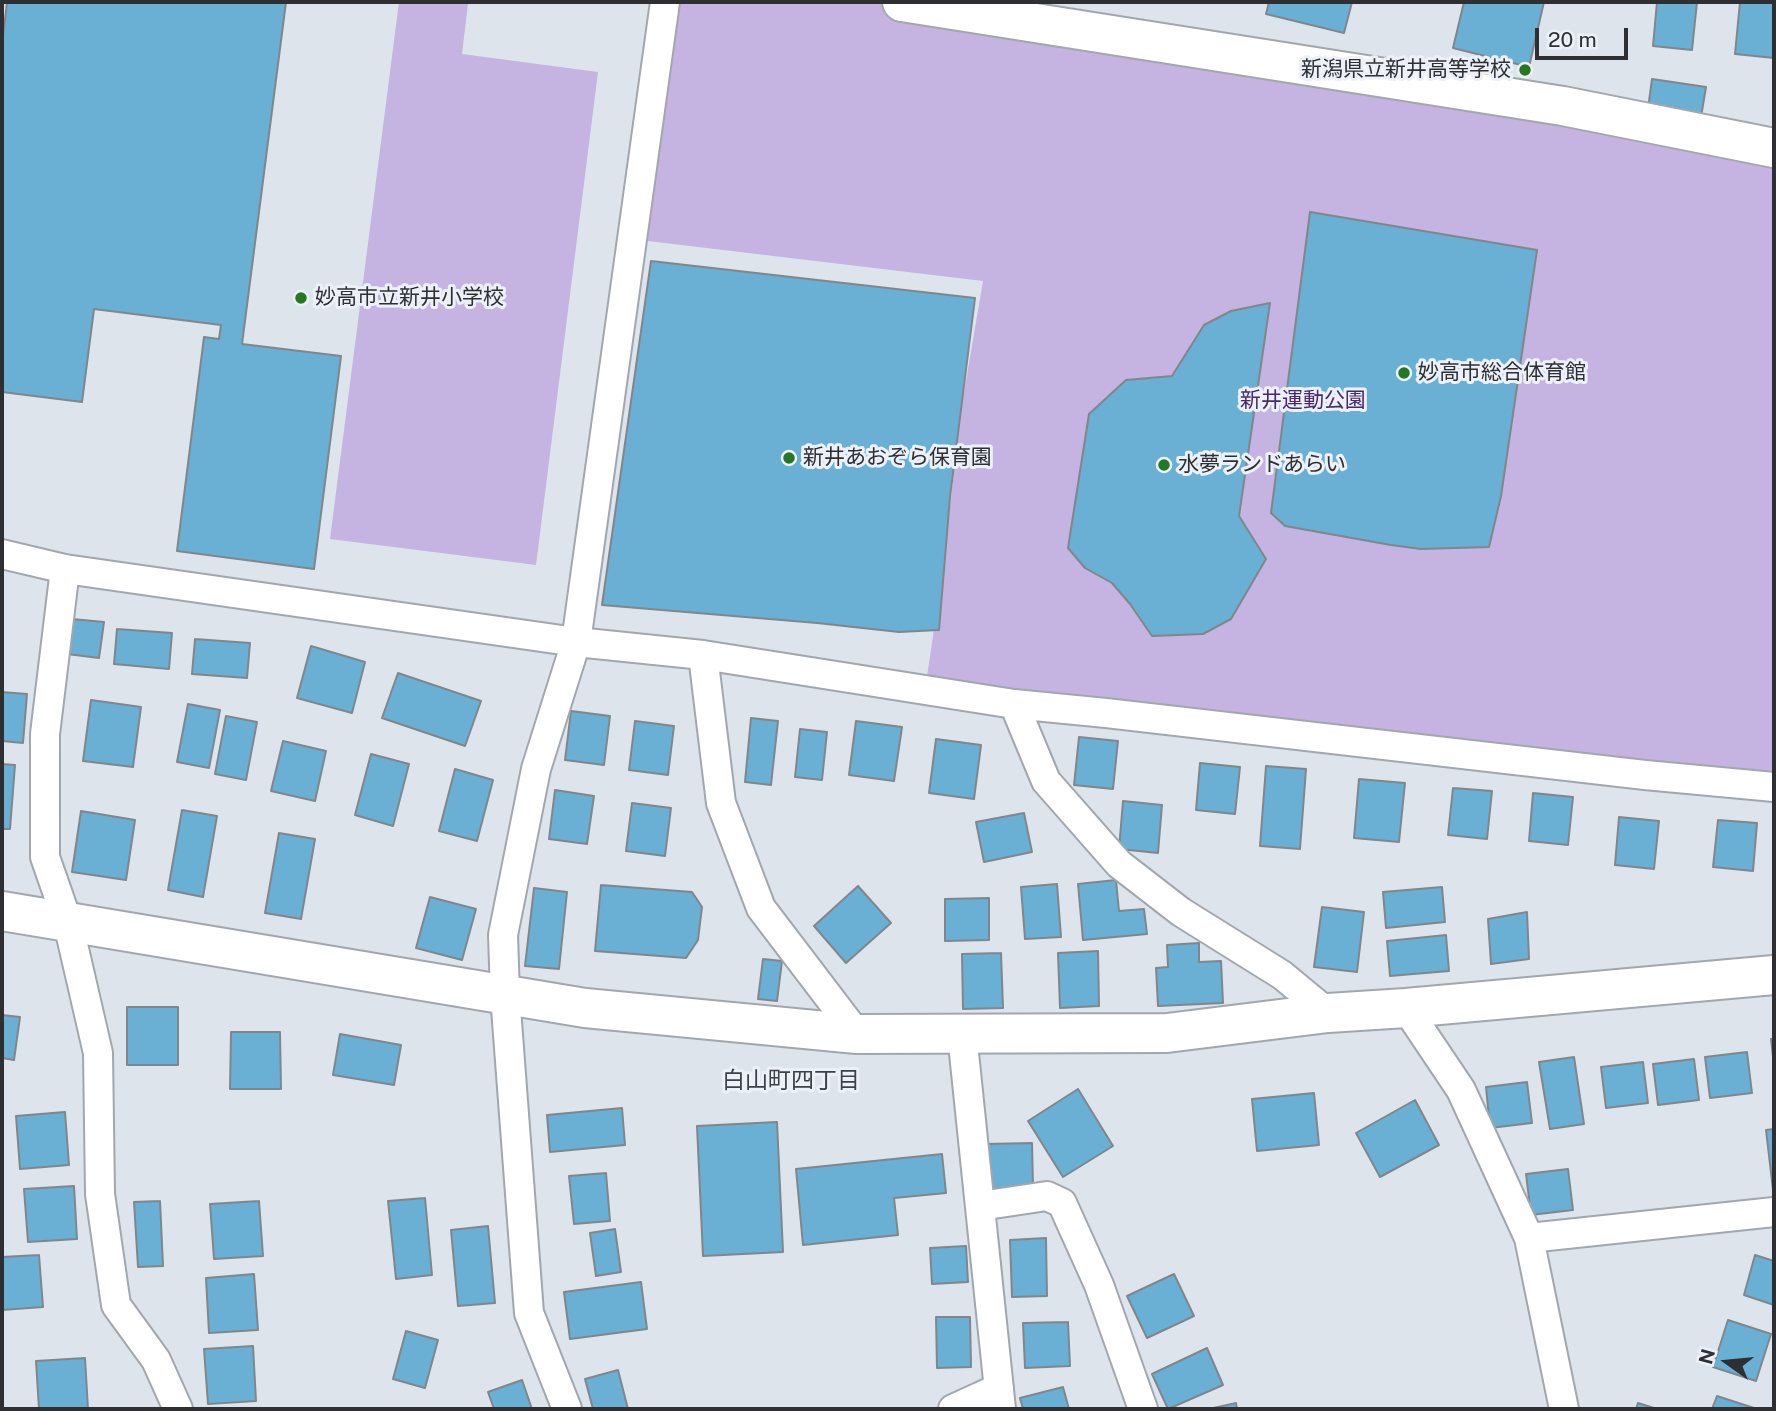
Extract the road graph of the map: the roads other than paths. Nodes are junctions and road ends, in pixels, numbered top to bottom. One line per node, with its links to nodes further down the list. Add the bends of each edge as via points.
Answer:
1 (665, 2): 6 (street)
2 (902, 2): 3 (street, via 1563,106)
3 (1774, 148)
4 (2, 554): 5 (street)
5 (65, 569): 6 (street); 11 (street, via 45,734 45,857)
6 (576, 642): 7 (street); 13 (street, via 533,782 503,935)
7 (703, 655): 8 (street); 16 (street, via 722,803 761,908)
8 (1014, 704): 9 (street); 15 (street, via 1046,781 1119,864 1181,912 1282,975)
9 (1774, 787)
10 (2, 911): 11 (street)
11 (68, 923): 13 (street); 22 (street, via 99,1053 100,1194 116,1305 156,1360)
12 (1774, 975): 14 (street)
13 (505, 995): 16 (street, via 585,1008); 23 (street, via 529,1313)
14 (1406, 1008): 15 (street); 20 (street, via 1461,1090)
15 (1328, 1013): 17 (street, via 1167,1033)
16 (857, 1034): 17 (street)
17 (962, 1034): 18 (street)
18 (980, 1206): 21 (street); 25 (street, via 1047,1196 1062,1203 1099,1285)
19 (1774, 1212): 20 (street)
20 (1529, 1238): 26 (street)
21 (1000, 1399): 24 (street)
22 (178, 1409)
23 (567, 1409)
24 (953, 1409)
25 (1143, 1409)
26 (1564, 1409)

